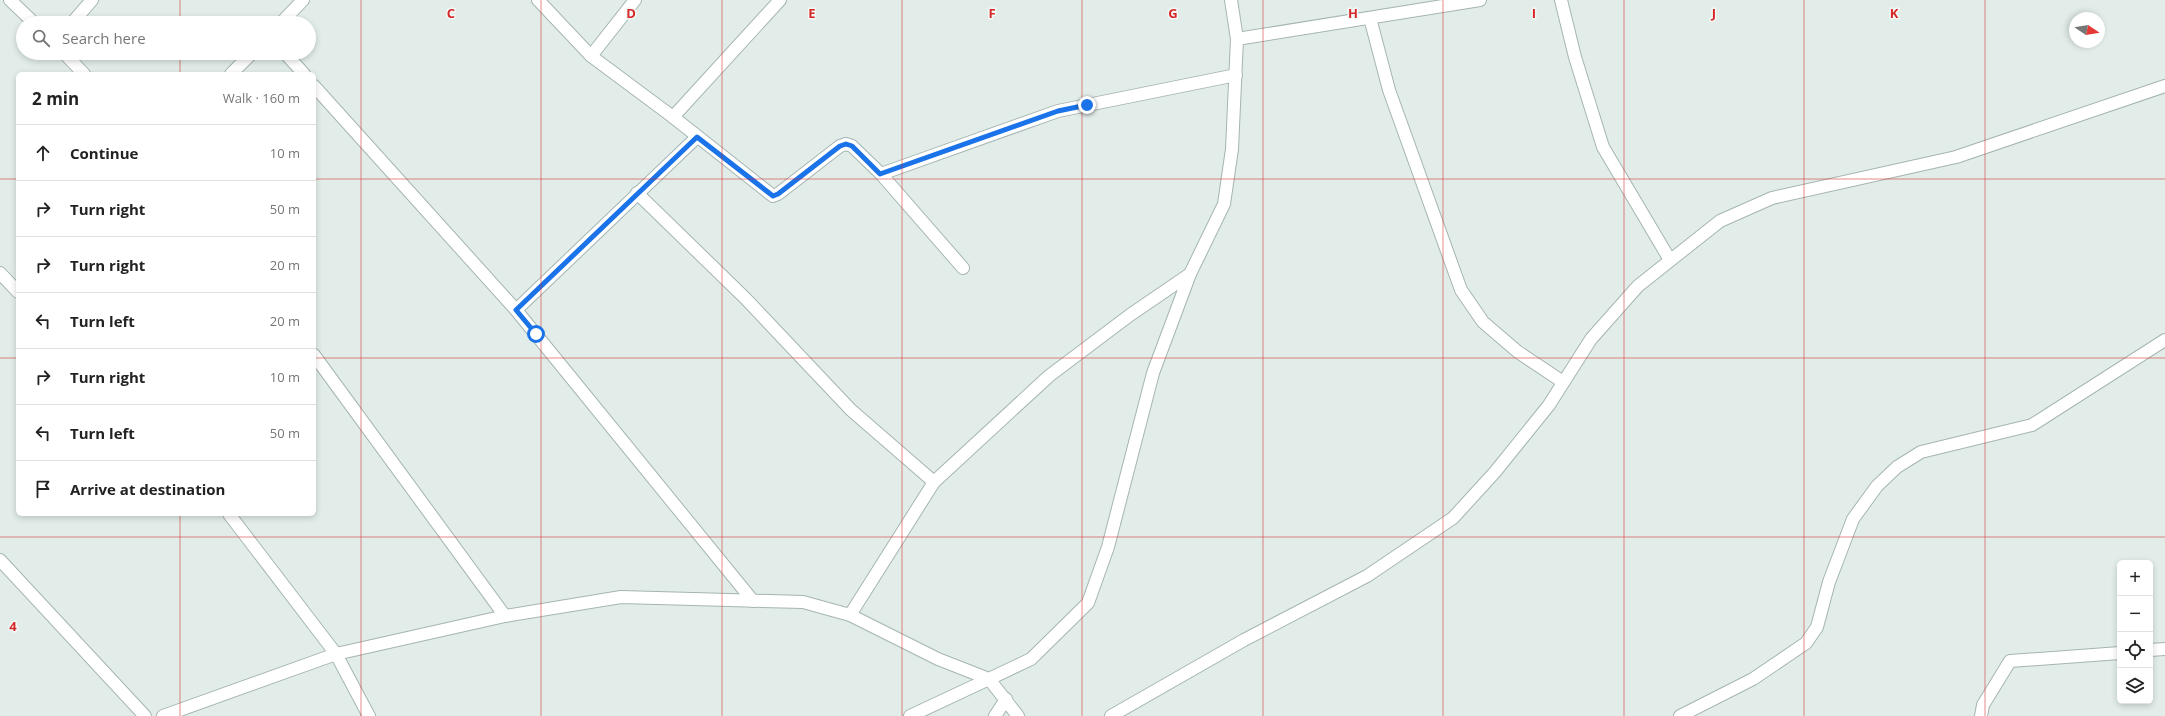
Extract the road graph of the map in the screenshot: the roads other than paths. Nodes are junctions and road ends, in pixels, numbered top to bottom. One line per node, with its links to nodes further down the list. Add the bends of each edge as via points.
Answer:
1 (10, 0): 11 (street)
2 (92, 0): 12 (street)
3 (304, 0): 13 (street)
4 (538, 0): 16 (street)
5 (635, 0): 16 (street)
6 (780, 0): 26 (street)
7 (1231, 0): 15 (street)
8 (1480, 0): 10 (street)
9 (1560, 0): 30 (street, via 1603,147)
10 (1456, 2): 14 (street)
11 (27, 16)
12 (78, 16)
13 (288, 16)
14 (1370, 18): 15 (street); 38 (street, via 1389,90 1461,290 1483,322 1518,352)
15 (1237, 39): 23 (street)
16 (591, 56): 26 (street)
17 (71, 60): 20 (street)
18 (245, 60): 21 (street)
19 (291, 60): 22 (street)
20 (82, 72)
21 (234, 72)
22 (302, 72)
23 (1236, 75): 28 (street, via 1058,111); 33 (street, via 1232,149 1224,204)
24 (2165, 86): 30 (street, via 1956,157 1772,198 1720,221)
25 (316, 88): 35 (street)
26 (673, 117): 27 (street)
27 (697, 137): 28 (street, via 773,196 846,144 852,146); 29 (street)
28 (880, 174): 31 (street)
29 (638, 193): 35 (street); 39 (street, via 745,298 851,410)
30 (1670, 260): 38 (street, via 1638,286 1591,339)
31 (963, 268)
32 (0, 273): 34 (street)
33 (1190, 274): 39 (street, via 1049,376); 49 (street, via 1152,372 1108,547 1088,602 1030,659)
34 (16, 290)
35 (516, 310): 42 (street)
36 (2165, 340): 58 (street, via 2032,425 1921,452 1897,467 1877,486 1853,519 1829,582 1817,627 1806,643 1753,679)
37 (316, 358): 44 (street)
38 (1563, 382): 57 (street, via 1549,405 1496,472 1453,518 1367,576 1244,640)
39 (934, 482): 43 (street)
40 (231, 516): 48 (street)
41 (0, 560): 51 (street)
42 (753, 601): 43 (street, via 803,602); 44 (street, via 621,596)
43 (850, 615): 49 (street, via 938,659)
44 (505, 616): 48 (street)
45 (2165, 649): 46 (street)
46 (2153, 650)
47 (2117, 653): 59 (street, via 2010,661 1983,705)
48 (336, 654): 52 (street); 53 (street)
49 (989, 679): 50 (street); 54 (street)
50 (1006, 699): 55 (street); 56 (street)
51 (145, 716)
52 (163, 716)
53 (369, 716)
54 (910, 716)
55 (995, 716)
56 (1018, 716)
57 (1111, 716)
58 (1680, 716)
59 (1981, 716)

